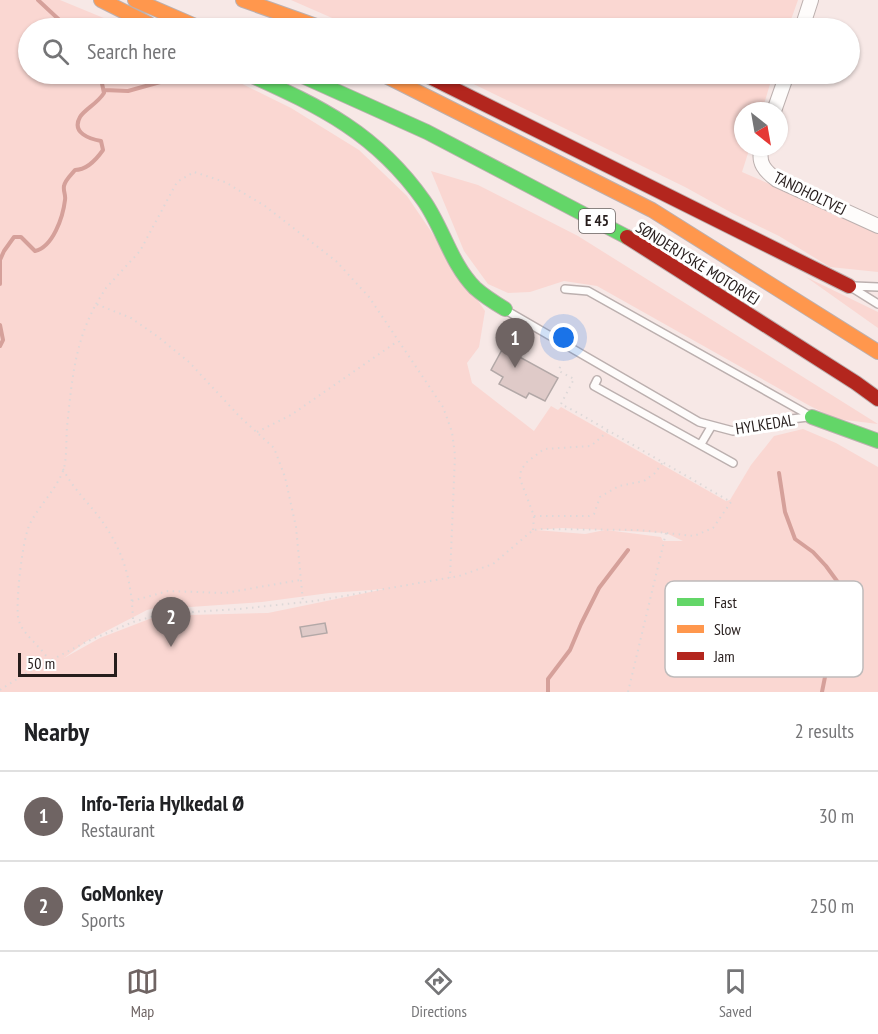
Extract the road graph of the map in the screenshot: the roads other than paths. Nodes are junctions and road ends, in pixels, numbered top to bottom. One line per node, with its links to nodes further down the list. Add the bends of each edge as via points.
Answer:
1 (101, 0): 6 (highway)
2 (135, 0): 7 (highway)
3 (228, 0): 8 (highway)
4 (243, 0): 9 (highway)
5 (811, 0): 10 (street)
6 (138, 18)
7 (177, 18)
8 (268, 18)
9 (294, 18)
10 (805, 18)
11 (268, 84): 23 (highway, via 333,116 376,147 425,202 474,287)
12 (320, 84): 26 (highway, SØNDERJYSKE MOTORVEJ / E 45, via 427,132 617,231)
13 (402, 84): 24 (highway, SØNDERJYSKE MOTORVEJ / E 45, via 652,210)
14 (444, 84): 19 (highway)
15 (783, 84): 16 (street)
16 (777, 102)
17 (759, 156): 18 (street, TANDHOLTVEJ, via 764,171 777,180)
18 (878, 226)
19 (849, 286): 20 (lane); 22 (lane)
20 (878, 287)
21 (565, 289): 27 (lane, HYLKEDAL, via 588,291 622,308)
22 (878, 304)
23 (505, 309): 28 (lane, HYLKEDAL)
24 (878, 352)
25 (597, 380): 30 (lane, via 594,386)
26 (878, 399)
27 (812, 417): 28 (lane, HYLKEDAL, via 766,422 733,431); 29 (highway)
28 (711, 427): 30 (lane)
29 (878, 441)
30 (701, 444): 31 (lane)
31 (733, 463)

